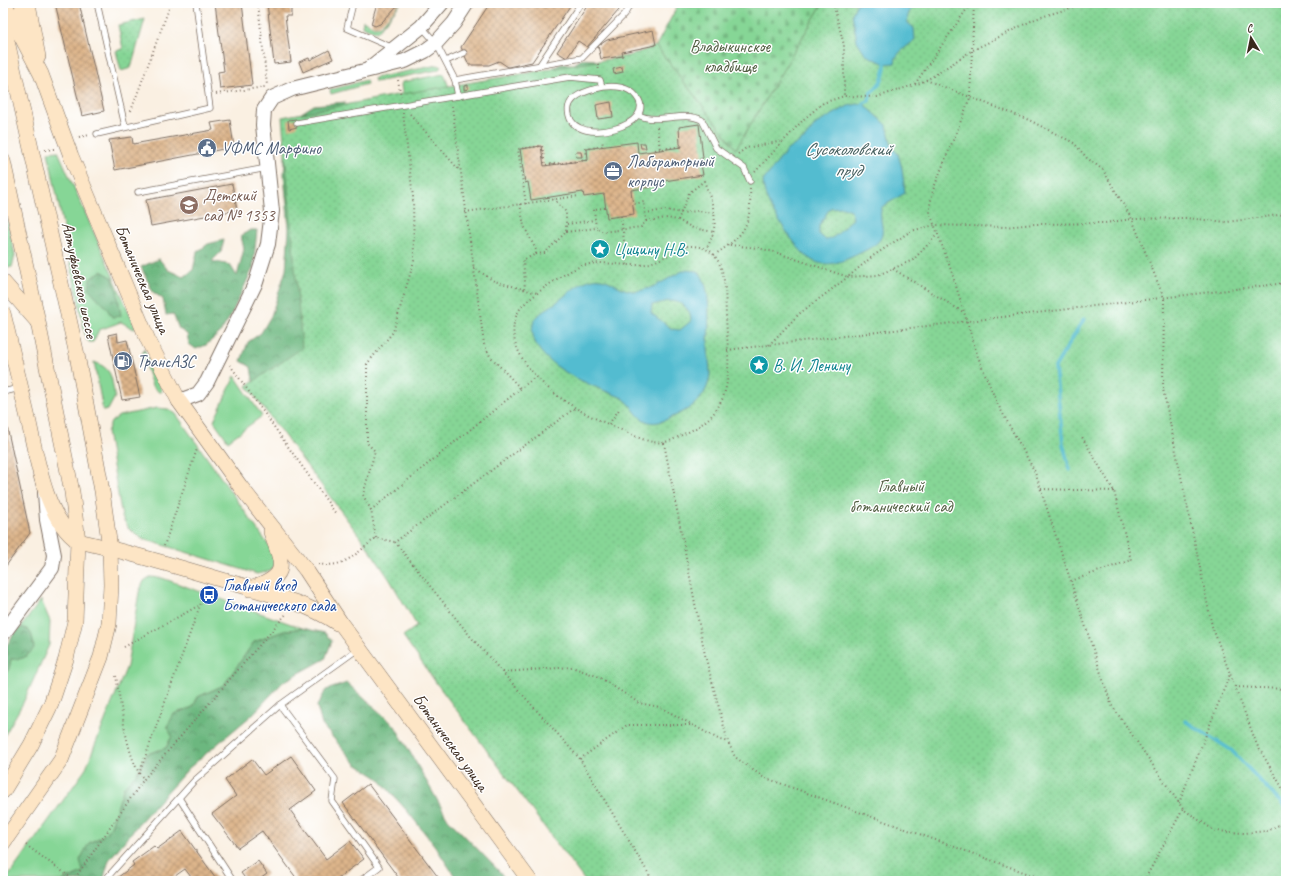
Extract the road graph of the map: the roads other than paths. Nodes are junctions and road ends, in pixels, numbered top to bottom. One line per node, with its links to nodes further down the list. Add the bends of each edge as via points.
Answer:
1 (4, 3): 13 (main road, Ботаническая улица)
2 (23, 3): 13 (main road)
3 (28, 3): 20 (main road)
4 (97, 3): 27 (lane)
5 (196, 3): 27 (lane, via 210,108)
6 (353, 3): 15 (lane, via 347,28)
7 (442, 3): 12 (street)
8 (467, 3): 14 (street)
9 (581, 3): 18 (lane)
10 (631, 3): 18 (lane, via 624,15 582,58)
11 (3, 23): 23 (main road, Алтуфьевское шоссе)
12 (421, 26): 14 (lane); 15 (street)
13 (20, 33): 20 (main road, Ботаническая улица); 23 (main road)
14 (436, 43): 17 (lane); 19 (street, via 406,61)
15 (395, 48): 19 (street)
16 (464, 53): 17 (lane)
17 (446, 61): 21 (lane)
18 (539, 66): 21 (lane)
19 (367, 69): 30 (street, via 292,89 272,98 264,110)
20 (41, 74): 38 (main road, Ботаническая улица, via 71,156 148,340)
21 (455, 80): 24 (lane)
22 (602, 87): 24 (lane, via 600,80 570,77); 25 (lane, via 617,86 631,92 640,102); 25 (lane, via 589,90 571,103 568,112 577,126 585,130 601,131 623,126)
23 (20, 95): 42 (main road, Алтуфьевское шоссе, via 77,355)
24 (458, 96): 26 (lane)
25 (638, 115): 31 (lane, via 648,119 694,117 702,120 716,148 746,170)
26 (297, 123)
27 (125, 126): 28 (lane)
28 (97, 134)
29 (3, 162): 35 (main road)
30 (267, 168): 32 (lane); 38 (street, via 272,211 268,244 261,270 207,382 198,394)
31 (750, 181)
32 (138, 192)
33 (3, 282): 35 (main road)
34 (3, 313): 36 (main road)
35 (38, 322): 41 (main road, via 72,492)
36 (21, 388): 37 (lane); 39 (main road)
37 (3, 392)
38 (179, 401): 40 (main road, Ботаническая улица)
39 (44, 485): 41 (main road, via 57,517 68,535); 45 (street, via 54,555 52,568)
40 (266, 520): 43 (main road, via 281,561 280,571 275,579); 44 (main road, Ботаническая улица, via 306,570)
41 (78, 541): 42 (main road, Ботаническая улица); 48 (main road, via 75,621 66,659 51,704 31,745)
42 (110, 548): 43 (main road, Ботаническая улица); 50 (main road, Алтуфьевское шоссе, via 109,624 92,684 62,760)
43 (250, 589): 44 (main road, Ботаническая улица, via 291,600)
44 (342, 625): 46 (main road, Ботаническая улица)
45 (3, 634)
46 (359, 649): 47 (lane); 54 (main road, Ботаническая улица)
47 (280, 705): 49 (lane, via 194,781); 53 (lane, via 335,779 332,801 379,867)
48 (3, 791)
49 (179, 798): 51 (lane); 52 (lane)
50 (3, 843)
51 (104, 881)
52 (233, 881)
53 (360, 881)
54 (530, 881)

